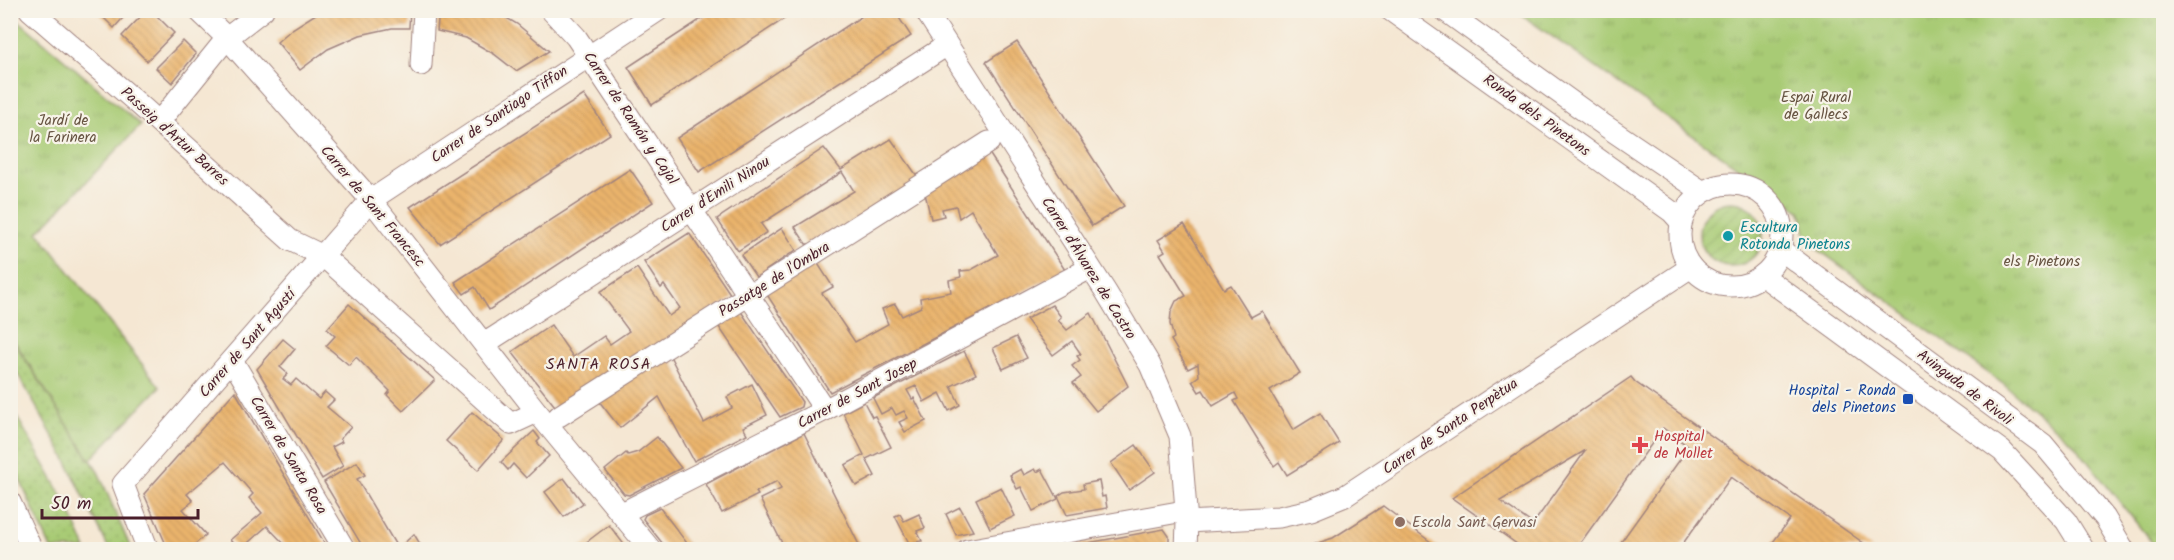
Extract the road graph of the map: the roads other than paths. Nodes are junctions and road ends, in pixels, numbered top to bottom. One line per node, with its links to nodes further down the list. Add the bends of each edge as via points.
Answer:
1 (30, 10): 14 (street, Passeig d'Artur Barres)
2 (198, 10): 10 (street, Carrer de Sant Francesc)
3 (264, 10): 10 (street)
4 (424, 10): 13 (street)
5 (551, 10): 12 (street, Carrer de Ramón y Cajal)
6 (658, 10): 12 (street, Carrer de Santiago Tiffon)
7 (925, 10): 11 (street, Carrer d'Álvarez de Castro)
8 (1390, 10): 19 (street, Ronda dels Pinetons)
9 (1444, 10): 16 (street, Ronda dels Pinetons)
10 (227, 38): 14 (street); 17 (street, Carrer de Sant Francesc)
11 (947, 45): 18 (street, Carrer d'Emili Ninou); 23 (street, Carrer d'Álvarez de Castro)
12 (588, 56): 17 (street, Carrer de Santiago Tiffon); 18 (street, Carrer de Ramón y Cajal)
13 (420, 65)
14 (159, 122): 21 (street, Passeig d'Artur Barres, via 290,240)
15 (990, 142): 25 (street, Passatge de l'Ombra)
16 (1703, 192): 19 (street, via 1689,205); 20 (street, via 1738,184 1762,194 1773,205 1782,226)
17 (371, 200): 21 (street, Carrer de Sant Agustí); 26 (street, Carrer de Sant Francesc)
18 (692, 209): 25 (street, Carrer de Ramón y Cajal); 26 (street, Carrer d'Emili Ninou)
19 (1681, 222): 22 (street, via 1683,254)
20 (1780, 250): 24 (street); 41 (street, Avinguda de Rivoli, via 2043,444 2105,518)
21 (323, 256): 27 (street, Carrer de Sant Agustí); 29 (street, via 511,424)
22 (1691, 267): 24 (street, via 1708,282 1727,287); 33 (street, Carrer de Santa Perpètua, via 1344,496 1311,510 1279,517)
23 (1090, 268): 28 (street, Carrer de Sant Josep); 33 (street, Carrer d'Álvarez de Castro, via 1150,365 1180,436)
24 (1763, 276): 40 (street, Avinguda de Rivoli, via 2002,451 2066,521)
25 (749, 295): 28 (street, Carrer de Ramón y Cajal); 30 (street, Passatge de l'Ombra)
26 (484, 344): 29 (street, Carrer de Sant Francesc)
27 (232, 360): 35 (street, Carrer de Sant Agustí, via 123,484); 36 (street, Carrer de Santa Rosa)
28 (825, 410): 32 (street, Carrer de Sant Josep)
29 (537, 412): 32 (street, Carrer de Sant Francesc)
30 (559, 416)
31 (10, 502): 34 (street)
32 (622, 513): 37 (street, Carrer de Sant Francesc)
33 (1185, 517): 38 (street, Carrer de Santa Perpètua); 39 (street, Carrer d'Álvarez de Castro)
34 (32, 549)
35 (148, 549)
36 (345, 549)
37 (651, 549)
38 (967, 549)
39 (1186, 549)
40 (2084, 549)
41 (2124, 549)

